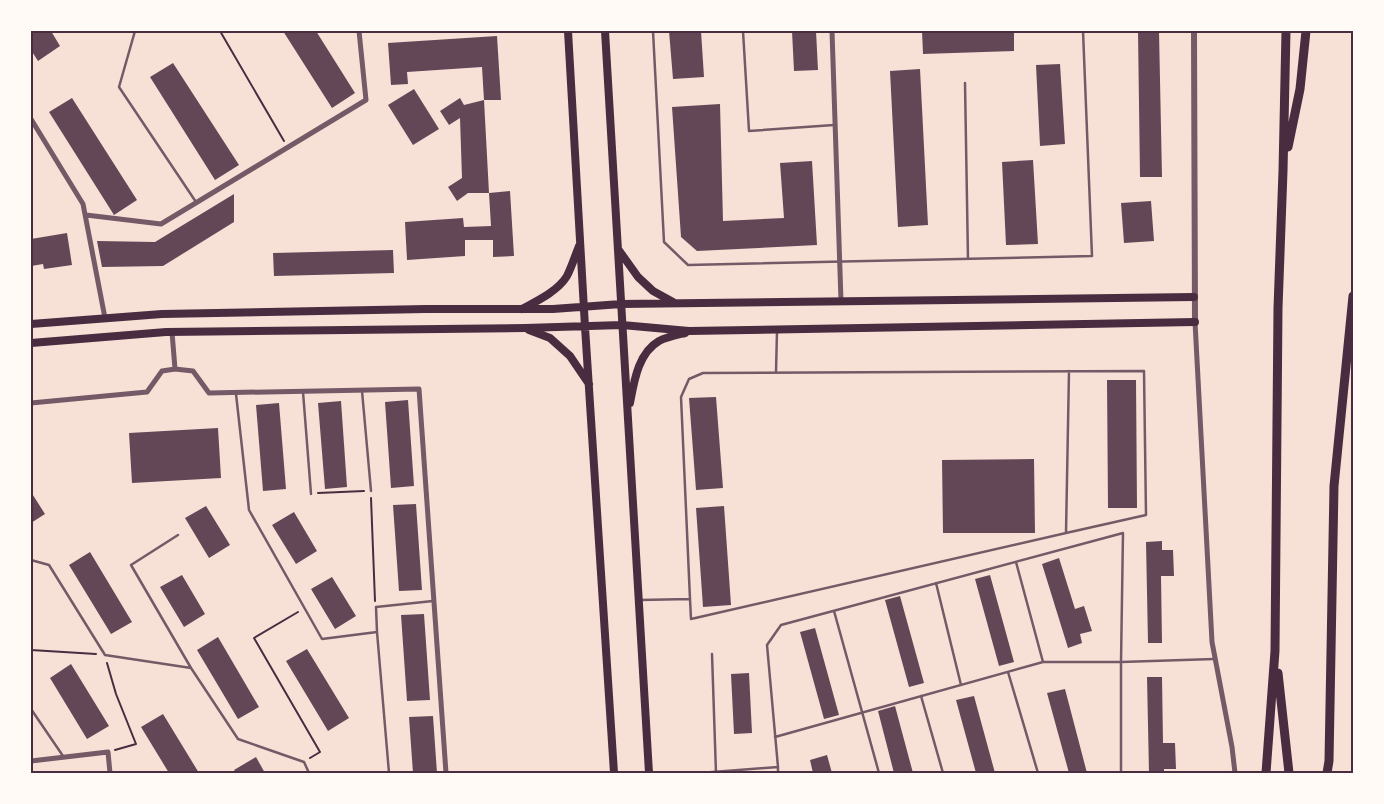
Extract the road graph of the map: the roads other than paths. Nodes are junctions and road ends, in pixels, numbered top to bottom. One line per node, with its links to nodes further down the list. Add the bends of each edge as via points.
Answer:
1 (135, 31): 16 (lane, via 120,87)
2 (359, 31): 16 (street, via 366,100)
3 (568, 31): 18 (main road)
4 (604, 31): 19 (main road)
5 (654, 31): 21 (lane, via 664,242 688,265)
6 (743, 31): 14 (lane, via 749,131)
7 (832, 31): 14 (street)
8 (1084, 31): 20 (lane, via 1092,256)
9 (1194, 31): 23 (street)
10 (1286, 31): 15 (highway)
11 (1306, 31): 15 (highway, via 1300,89)
12 (964, 83): 20 (lane)
13 (31, 119): 17 (street, via 83,204)
14 (835, 125): 21 (street)
15 (1283, 170): 60 (highway, via 1278,308)
16 (196, 202): 17 (street, via 161,224)
17 (86, 215): 29 (street)
18 (580, 244): 27 (main road); 28 (main road, via 566,278 544,297)
19 (618, 248): 25 (main road, via 638,277 653,291); 26 (main road)
20 (968, 259): 21 (lane)
21 (840, 262): 24 (street)
22 (1353, 296): 91 (highway, via 1334,486)
23 (1194, 297): 24 (main road); 30 (street)
24 (841, 301): 25 (main road)
25 (675, 303): 26 (main road)
26 (621, 304): 27 (main road); 32 (main road)
27 (584, 306): 28 (main road); 33 (main road)
28 (521, 309): 29 (main road, via 162,314)
29 (105, 318): 31 (main road)
30 (1195, 322): 35 (main road); 62 (street, via 1212,642)
31 (31, 324)
32 (622, 325): 33 (main road); 36 (main road); 47 (main road)
33 (585, 327): 34 (main road); 42 (main road)
34 (524, 328): 37 (main road); 42 (main road, via 550,338 570,356)
35 (777, 330): 36 (main road); 41 (lane)
36 (689, 331): 47 (main road, via 659,341 650,348 636,370)
37 (172, 332): 38 (main road); 39 (street)
38 (31, 343)
39 (175, 369): 45 (street, via 193,370 209,393); 46 (street, via 162,371 147,392)
40 (1069, 371): 41 (lane); 50 (lane); 50 (lane, via 1144,371 1146,515)
41 (776, 372): 55 (lane, via 703,373 689,379 681,397)
42 (589, 384): 80 (main road)
43 (361, 390): 44 (street); 48 (lane); 57 (street, via 419,389)
44 (302, 391): 45 (street); 49 (lane)
45 (236, 392): 59 (lane, via 249,510 322,639)
46 (31, 403)
47 (628, 415): 56 (main road)
48 (371, 491)
49 (311, 494)
50 (1066, 533): 55 (lane, via 691,619)
51 (178, 535): 65 (lane, via 131,565)
52 (31, 560): 65 (lane, via 49,565 105,654)
53 (1016, 562): 54 (lane); 63 (lane); 64 (lane, via 1123,532)
54 (936, 583): 58 (lane); 67 (lane)
55 (690, 599): 56 (lane)
56 (638, 600): 81 (main road)
57 (434, 601): 59 (lane, via 376,607); 79 (street)
58 (834, 611): 70 (lane); 71 (lane, via 781,625 767,645)
59 (377, 632): 78 (lane)
60 (1275, 651): 89 (highway); 90 (highway)
61 (712, 654): 75 (lane)
62 (1216, 659): 64 (lane); 88 (street)
63 (1043, 662): 64 (lane); 66 (lane)
64 (1121, 662): 87 (lane)
65 (191, 668): 77 (lane, via 238,739 304,762)
66 (1008, 672): 67 (lane); 86 (lane)
67 (961, 685): 68 (lane)
68 (922, 696): 70 (lane); 85 (lane)
69 (31, 709): 72 (lane)
70 (862, 713): 71 (lane); 84 (lane)
71 (775, 737): 74 (lane)
72 (64, 757): 73 (street); 76 (street, via 108,752)
73 (31, 761)
74 (778, 767): 75 (lane); 83 (lane)
75 (716, 772): 82 (lane)
76 (110, 773)
77 (309, 773)
78 (389, 773)
79 (446, 773)
80 (614, 773)
81 (649, 773)
82 (700, 773)
83 (778, 773)
84 (878, 773)
85 (943, 773)
86 (1038, 773)
87 (1121, 773)
88 (1235, 773)
89 (1266, 773)
90 (1289, 773)
91 (1327, 773)

